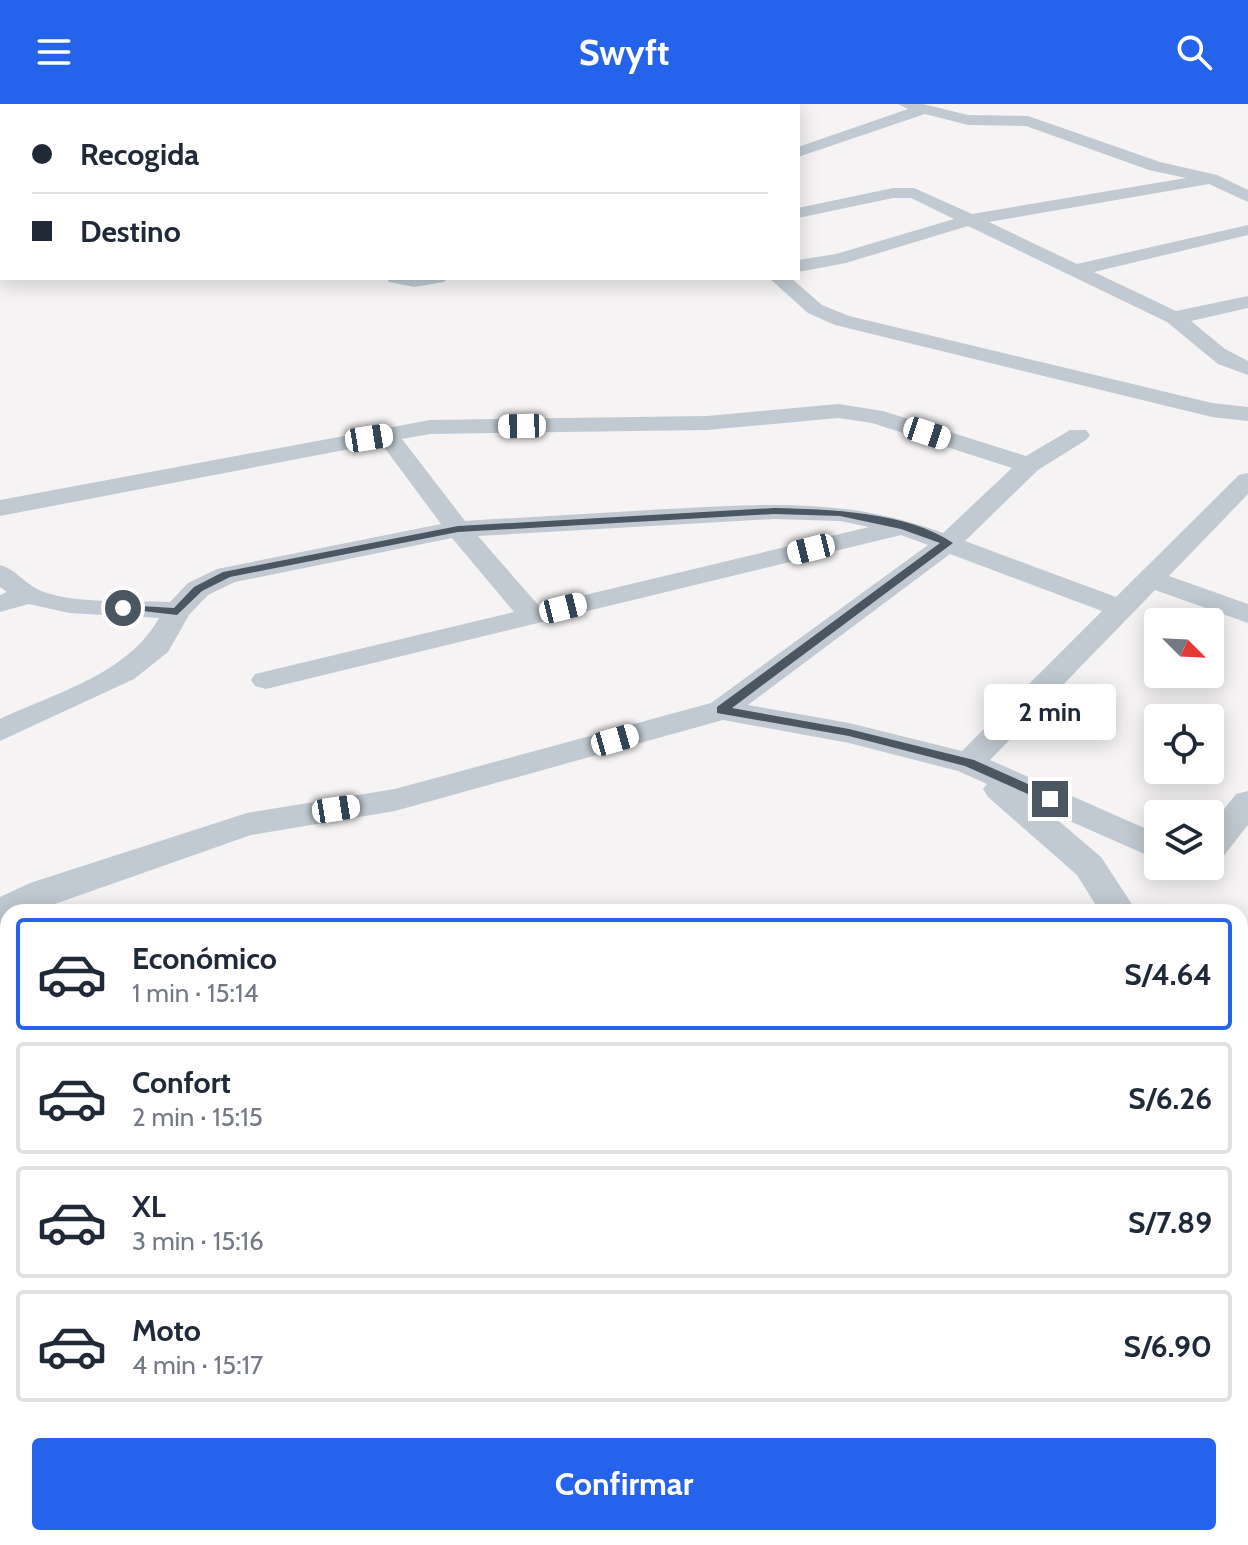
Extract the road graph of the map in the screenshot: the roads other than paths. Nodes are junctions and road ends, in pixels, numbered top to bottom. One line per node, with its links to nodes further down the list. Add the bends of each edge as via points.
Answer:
1 (905, 104): 2 (street)
2 (924, 109): 3 (street); 4 (street, via 968,120 1028,121 1155,166)
3 (800, 151)
4 (1211, 179): 5 (street); 7 (street)
5 (1248, 197)
6 (800, 213): 7 (street, via 906,191)
7 (969, 220): 9 (street); 10 (street)
8 (1248, 230): 10 (street)
9 (800, 266)
10 (1077, 270): 13 (street)
11 (781, 280): 15 (street, via 815,309 842,321 1212,410)
12 (1248, 302): 13 (street)
13 (1174, 318): 14 (street, via 1202,337 1212,353)
14 (1248, 368)
15 (1248, 414)
16 (387, 435): 18 (street, via 430,427 707,423 838,411 875,416); 20 (street); 22 (street)
17 (1078, 435): 18 (street)
18 (1029, 465): 23 (street)
19 (1248, 480): 25 (street)
20 (0, 508)
21 (903, 527): 22 (street, via 840,513 774,511); 23 (street); 31 (street)
22 (458, 529): 29 (street, via 227,575 198,589); 31 (street)
23 (948, 543): 28 (street); 33 (street)
24 (0, 573): 26 (street)
25 (1148, 578): 28 (street); 30 (street)
26 (27, 595): 27 (street); 29 (street, via 69,605)
27 (0, 604)
28 (1119, 608): 35 (street)
29 (177, 611): 34 (street, via 158,646 123,673)
30 (1248, 614)
31 (532, 616): 32 (street)
32 (266, 680)
33 (722, 710): 35 (street, via 849,733); 39 (street, via 395,800 247,824)
34 (0, 731)
35 (969, 763): 38 (street); 40 (street, via 1089,866)
36 (1248, 802): 37 (street)
37 (1224, 832)
38 (1144, 842)
39 (17, 904)
40 (1114, 904)

